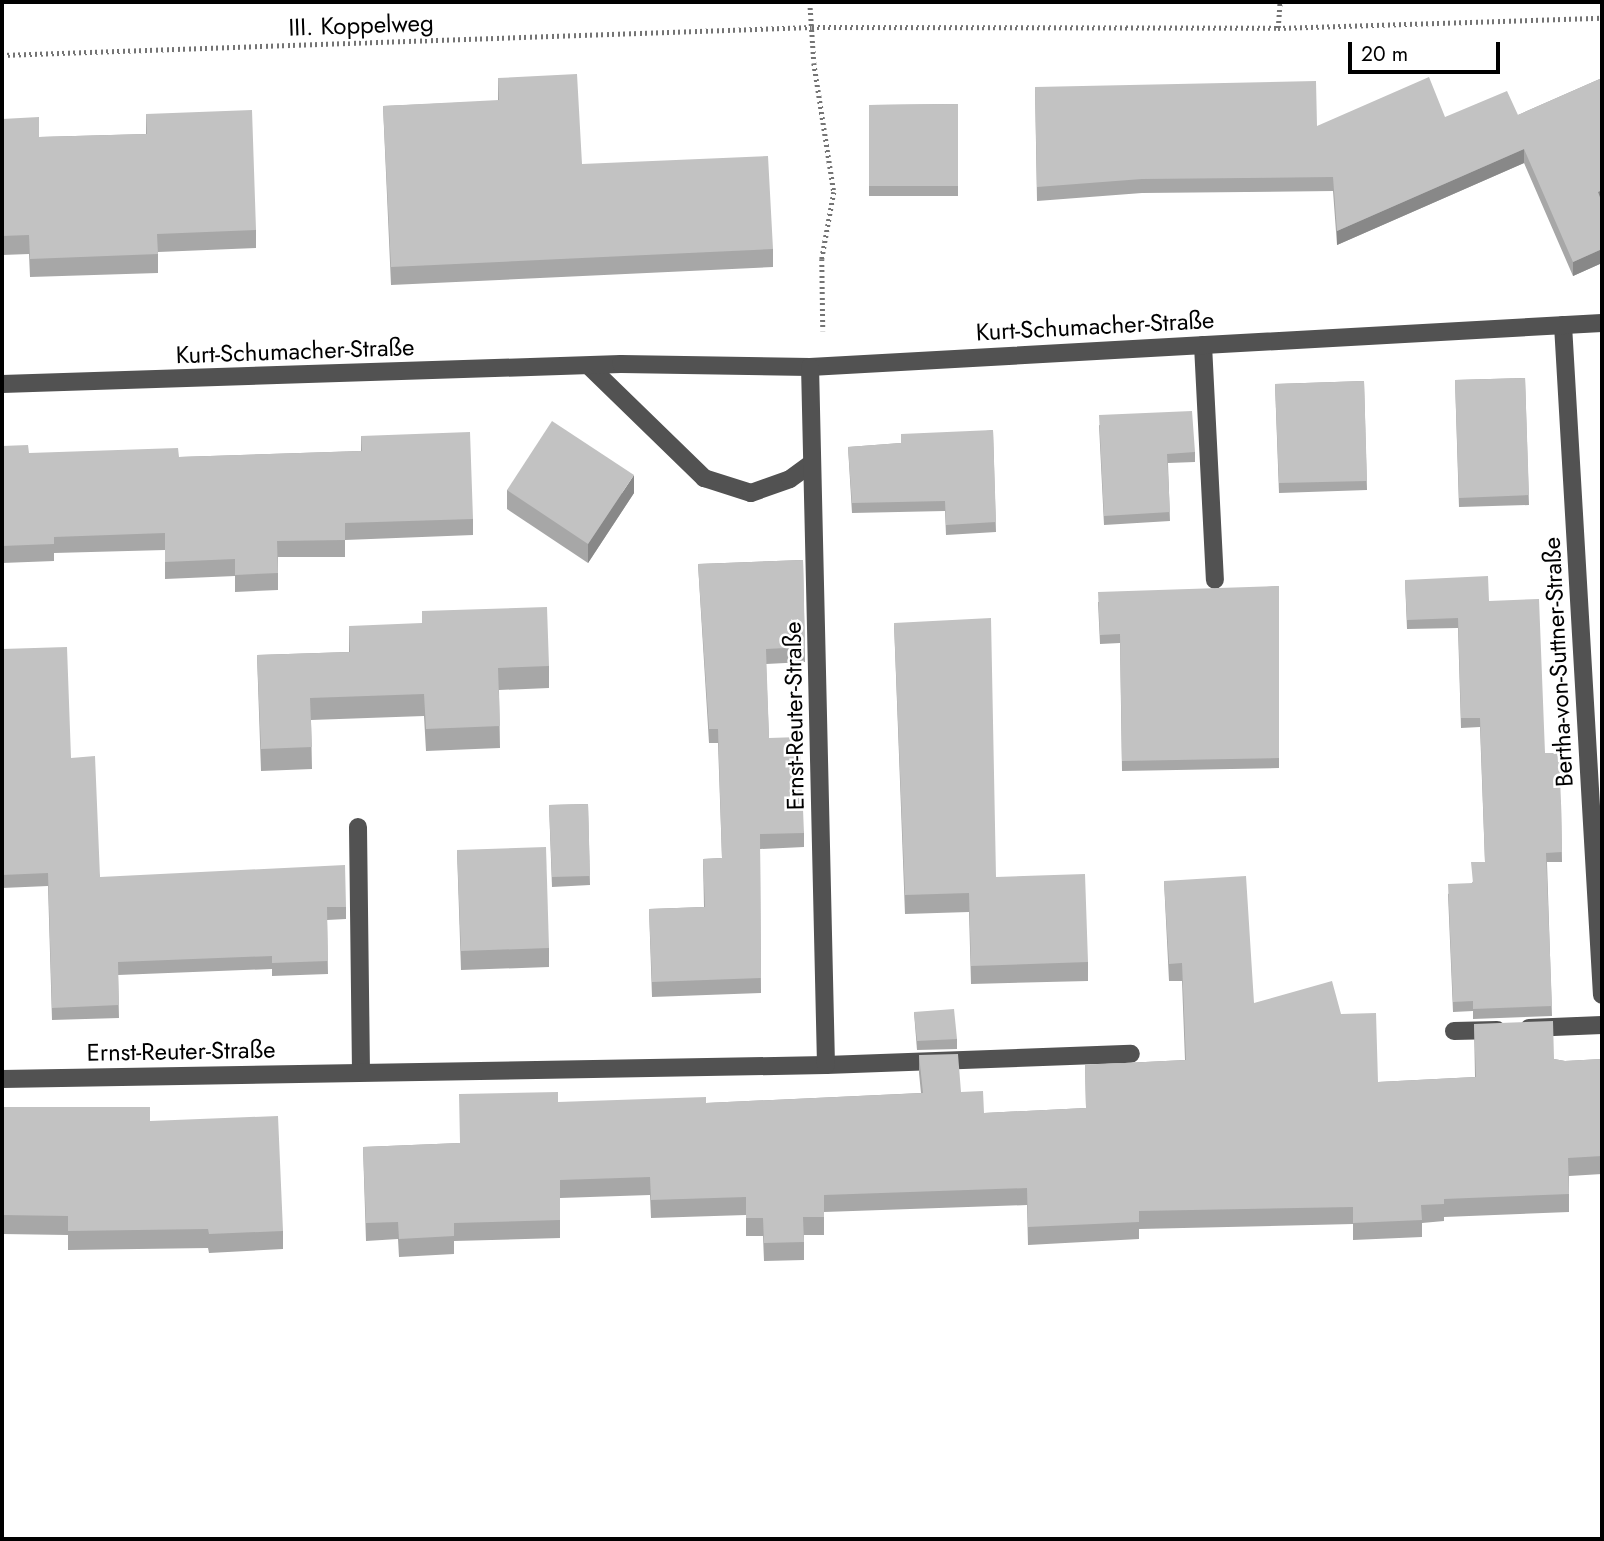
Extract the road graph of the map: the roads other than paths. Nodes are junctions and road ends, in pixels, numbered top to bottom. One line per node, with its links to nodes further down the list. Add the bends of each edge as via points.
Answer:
1 (1602, 323): 2 (street, Kurt-Schumacher-Straße)
2 (1563, 326): 3 (street, Kurt-Schumacher-Straße); 10 (street, Bertha-von-Suttner-Straße)
3 (1203, 345): 5 (street, Kurt-Schumacher-Straße); 8 (street)
4 (590, 366): 5 (street, Kurt-Schumacher-Straße); 6 (street, Kurt-Schumacher-Straße); 7 (street, via 704,478 751,493 790,479)
5 (817, 366): 7 (street, Ernst-Reuter-Straße)
6 (2, 384)
7 (812, 463): 14 (street, Ernst-Reuter-Straße)
8 (1215, 580)
9 (358, 827): 15 (street)
10 (1602, 995)
11 (1602, 1025): 12 (street)
12 (1454, 1031)
13 (1131, 1054): 14 (street, Ernst-Reuter-Straße)
14 (826, 1065): 15 (street, Ernst-Reuter-Straße)
15 (361, 1072): 16 (street, Ernst-Reuter-Straße)
16 (2, 1079)

